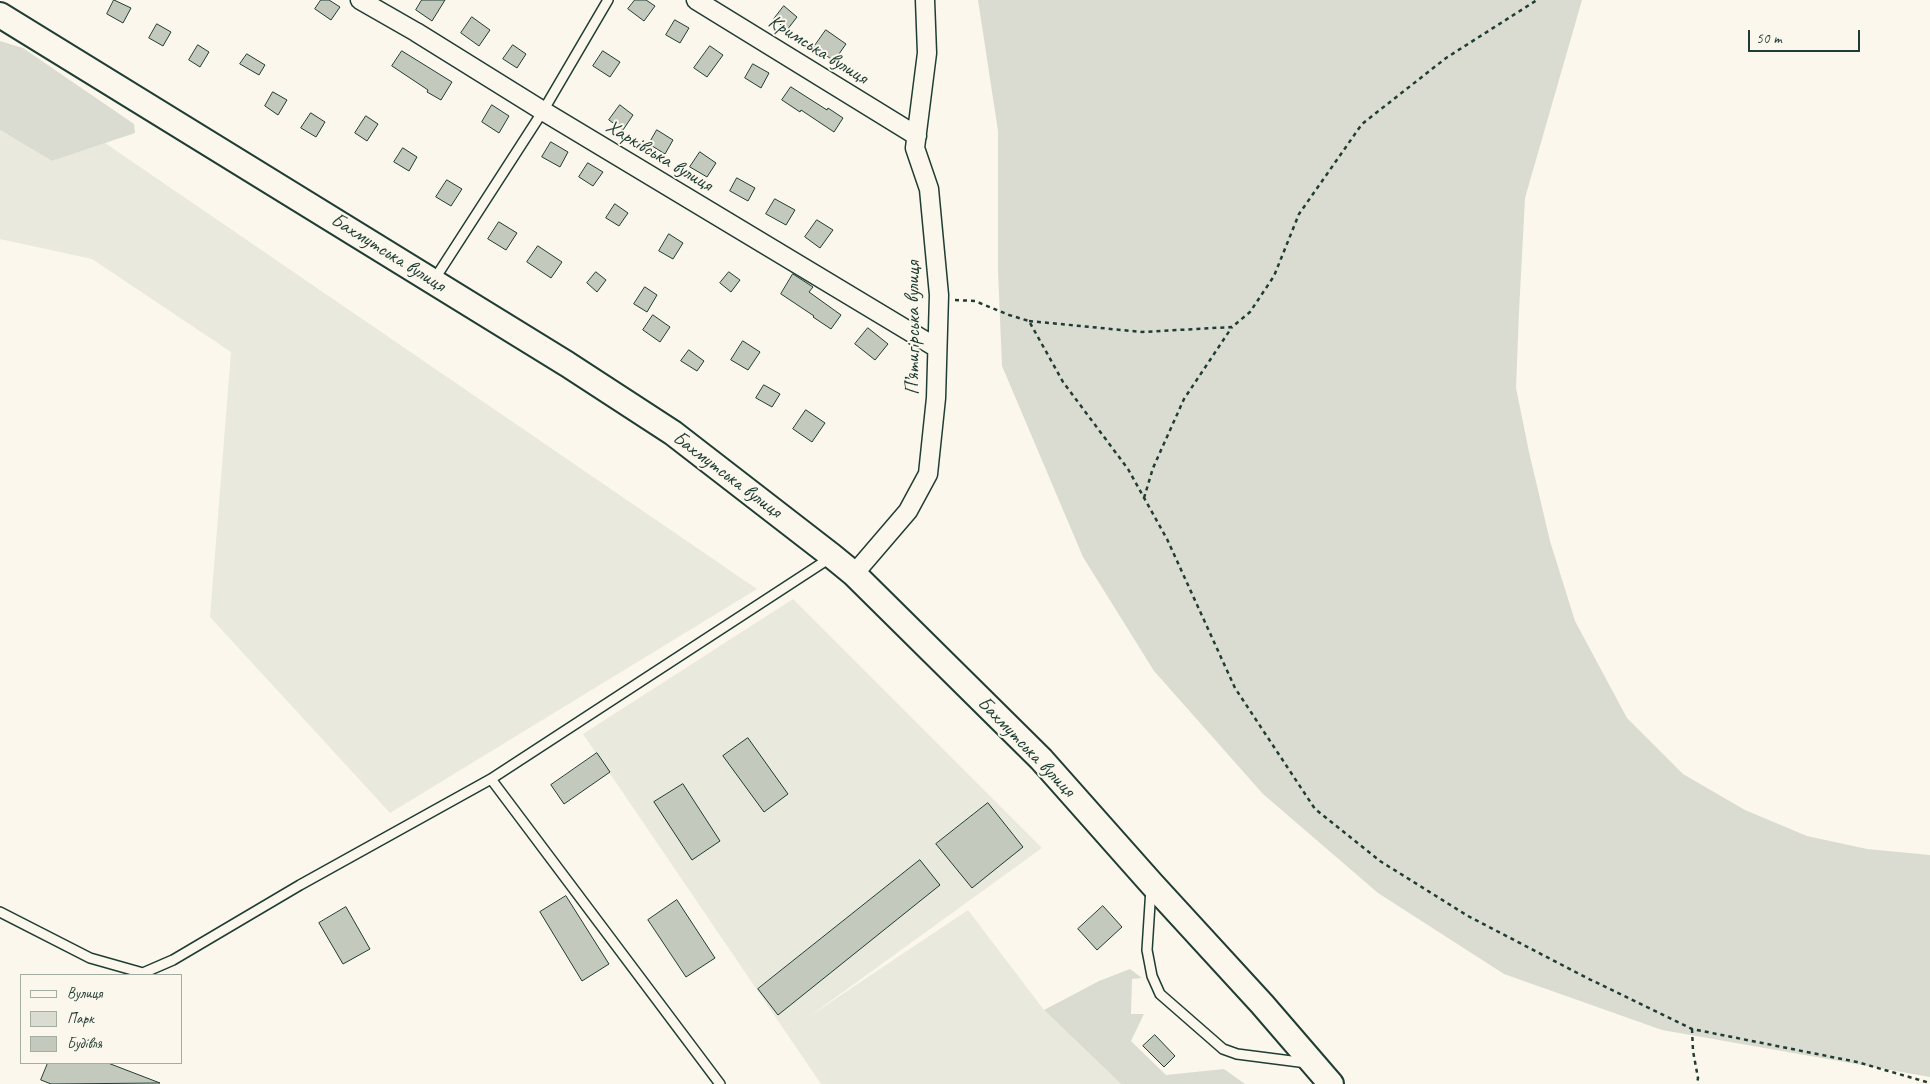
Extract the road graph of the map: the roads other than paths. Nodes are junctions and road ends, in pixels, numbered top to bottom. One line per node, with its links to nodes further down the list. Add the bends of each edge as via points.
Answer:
1 (360, 0): 6 (street, Харківська вулиця)
2 (608, 0): 6 (lane)
3 (696, 0): 7 (street, Кримська вулиця)
4 (924, 0): 7 (street, П’ятигірська вулиця, via 927,53)
5 (4, 23): 8 (main road, Бахмутська вулиця, via 32,35)
6 (543, 111): 8 (lane); 9 (street, Харківська вулиця)
7 (917, 136): 9 (street, П’ятигірська вулиця, via 915,148 929,189 939,302)
8 (434, 282): 10 (main road, Бахмутська вулиця, via 673,433)
9 (937, 348): 11 (street, П’ятигірська вулиця, via 936,398 928,474 908,511)
10 (832, 556): 11 (main road, Бахмутська вулиця); 12 (lane)
11 (854, 574): 13 (main road, Бахмутська вулиця, via 1041,759)
12 (491, 779): 14 (lane, via 173,960 143,973 90,958); 16 (lane)
13 (1151, 883): 15 (main road, Бахмутська вулиця); 15 (lane, via 1147,950 1152,976 1160,994 1223,1049 1237,1054)
14 (0, 912)
15 (1313, 1063): 17 (main road, Бахмутська вулиця)
16 (720, 1084)
17 (1331, 1084)

